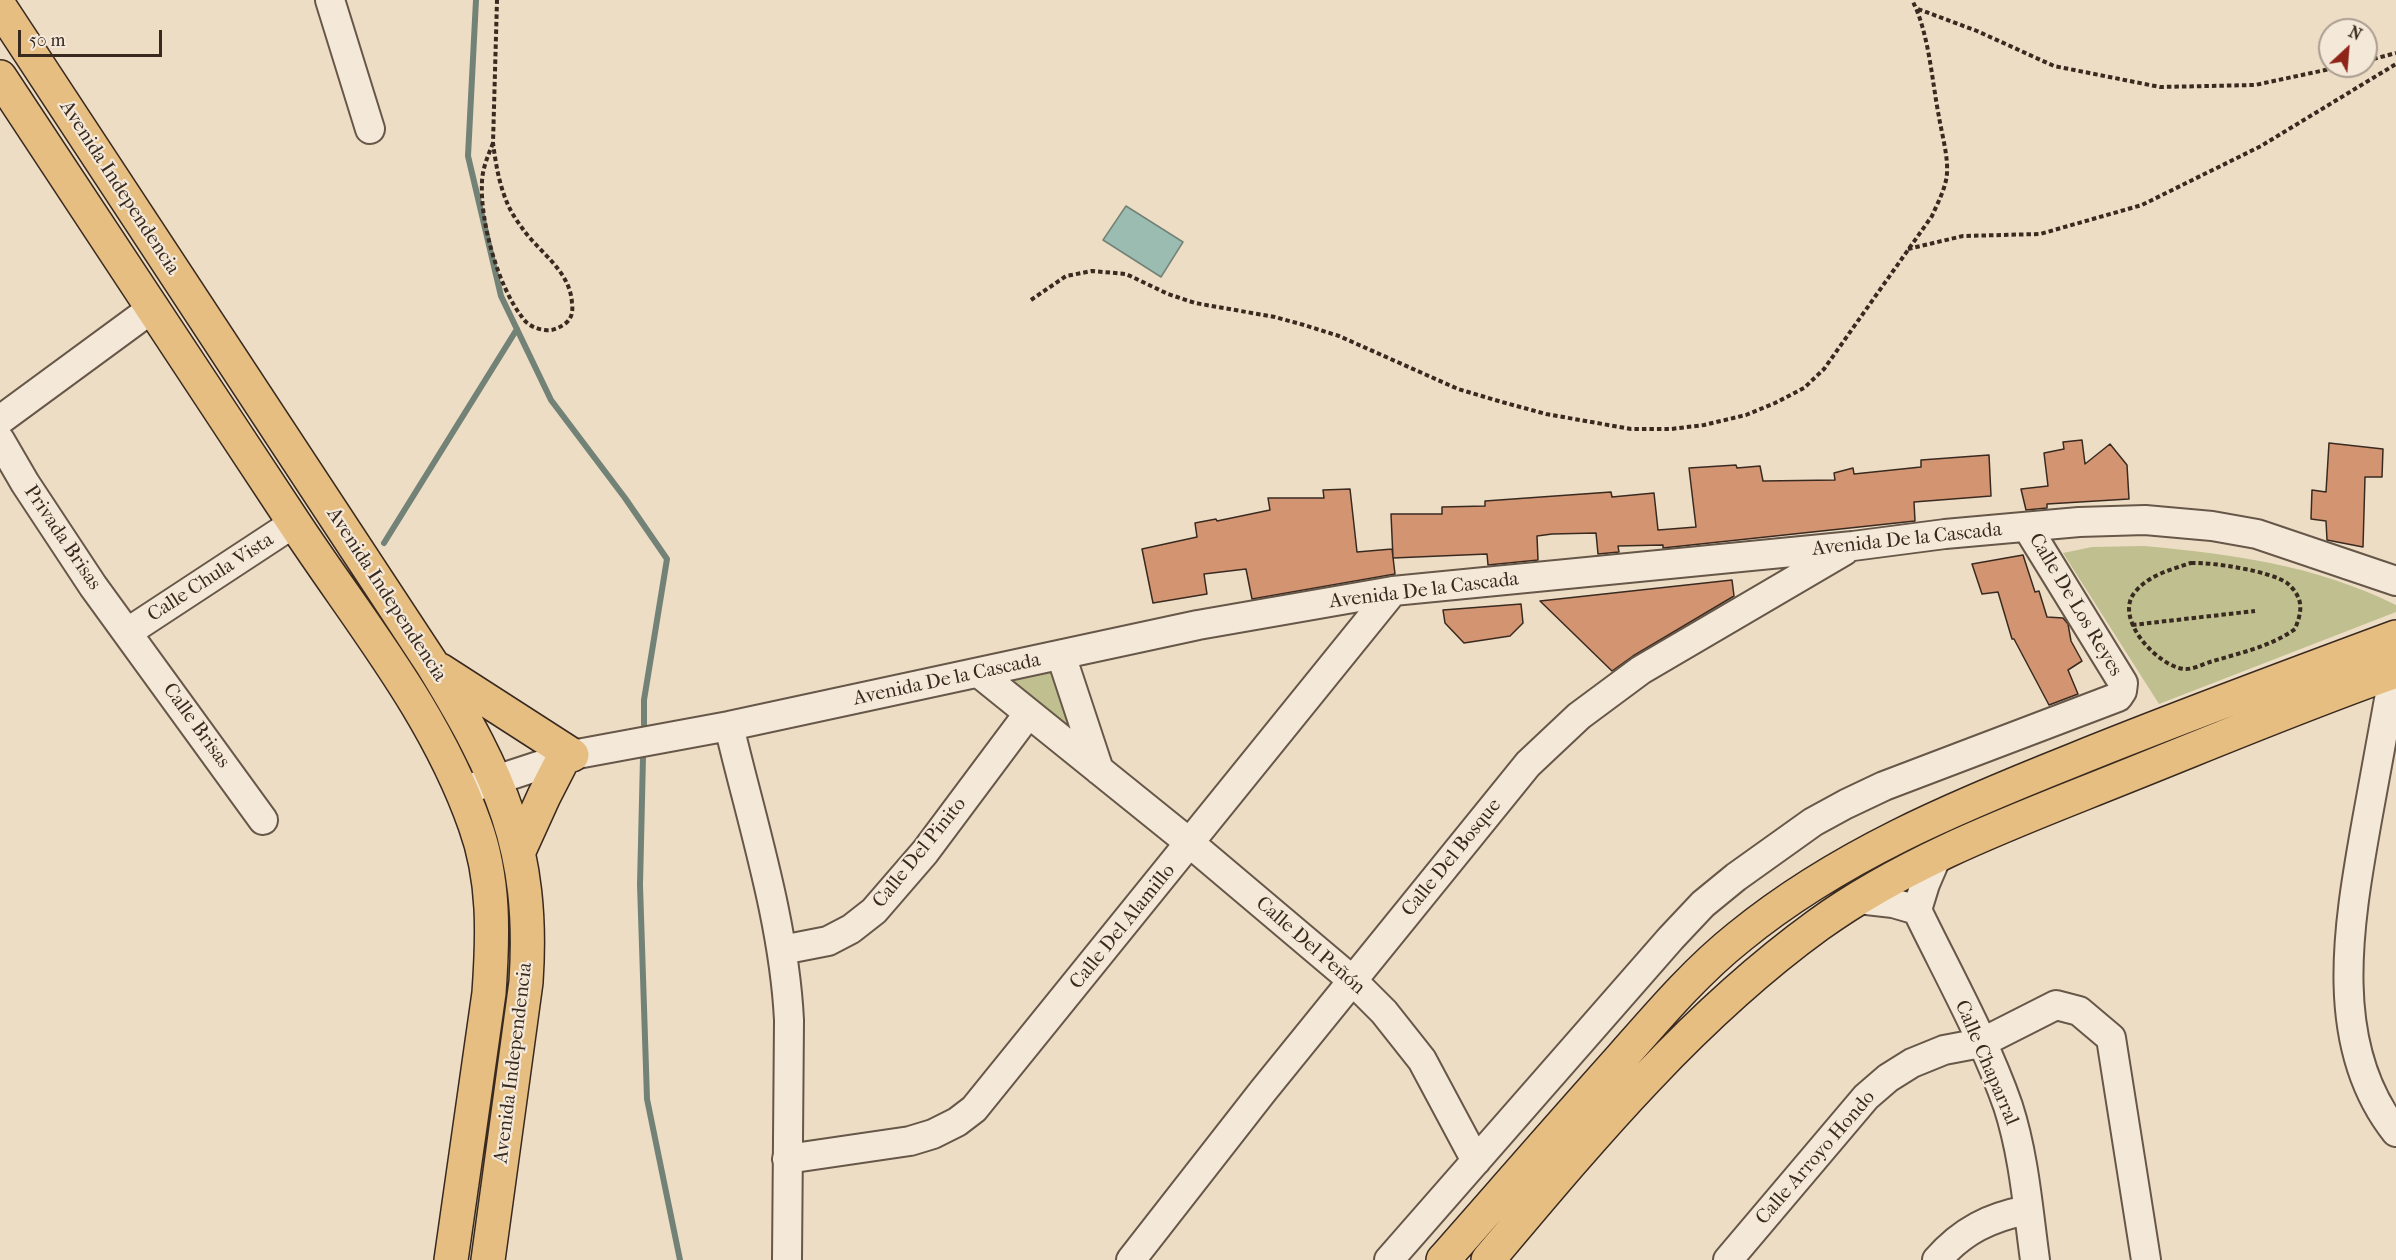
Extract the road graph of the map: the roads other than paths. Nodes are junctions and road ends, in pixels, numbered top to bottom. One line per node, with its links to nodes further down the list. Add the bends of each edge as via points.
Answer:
1 (330, 0): 4 (street)
2 (0, 7): 16 (main road, Avenida Independencia)
3 (0, 77): 5 (main road, Avenida Independencia)
4 (370, 129)
5 (154, 307): 6 (street); 8 (main road, Avenida Independencia)
6 (0, 420)
7 (0, 440): 13 (street, Privada Brisas, via 93,586)
8 (294, 523): 13 (street, Calle Chula Vista); 24 (main road, Avenida Independencia, via 411,693)
9 (2027, 527): 10 (street, Avenida De la Cascada); 11 (street, Avenida De la Cascada, via 2145,520 2212,526 2257,534); 36 (street, Calle De Los Reyes, via 2123,683 2118,698 1884,786 1813,822 1770,851 1703,904)
10 (1853, 546): 12 (street, Avenida De la Cascada); 32 (street, Calle Del Bosque, via 1641,670 1570,723 1528,764)
11 (2396, 581)
12 (1393, 591): 15 (street, Avenida De la Cascada, via 1198,625); 26 (street, Calle Del Alamillo)
13 (128, 632): 25 (street, Calle Brisas)
14 (2396, 637): 17 (street); 43 (main road, via 1997,791 1899,835 1811,884 1737,938 1686,986)
15 (1061, 655): 18 (street, Avenida De la Cascada); 22 (street)
16 (432, 664): 21 (main road); 23 (main road, Avenida Independencia)
17 (2395, 671): 28 (main road, via 2017,820); 34 (street, via 2359,866 2349,964 2353,1040 2361,1070)
18 (979, 673): 19 (street, Calle Del Peñón); 20 (street, Avenida De la Cascada)
19 (1028, 714): 22 (street, Calle Del Peñón); 31 (street, Calle Del Pinito, via 925,852 874,911 828,940)
20 (729, 726): 21 (street, Avenida De la Cascada); 31 (street)
21 (568, 756): 23 (street, Avenida De la Cascada); 27 (main road, via 544,795)
22 (1099, 770): 26 (street, Calle Del Peñón)
23 (495, 779): 24 (street, Avenida De la Cascada); 27 (main road, Avenida Independencia)
24 (462, 791): 38 (main road, Avenida Independencia, via 488,874 493,917 489,993)
25 (263, 820)
26 (1191, 844): 32 (street, Calle Del Peñón); 35 (street, Calle Del Alamillo, via 974,1109 926,1136)
27 (519, 851): 39 (main road, Avenida Independencia, via 527,911 526,982)
28 (1938, 856): 29 (main road); 30 (street)
29 (1858, 899): 30 (street); 44 (main road, via 1782,952 1694,1029)
30 (1917, 910): 33 (street, Calle Chaparral)
31 (782, 950): 35 (street, via 789,1020)
32 (1352, 980): 36 (street, Calle Del Peñón, via 1384,1012 1422,1060); 41 (street, Calle Del Bosque)
33 (1981, 1043): 37 (street, Calle Chaparral, via 2015,1130); 45 (street, Calle Arroyo Hondo, via 1944,1050 1912,1063 1881,1084); 48 (street, Calle Arroyo Hondo, via 2056,1005 2079,1011 2111,1038)
34 (2396, 1132)
35 (787, 1159): 40 (street)
36 (1476, 1161): 42 (street)
37 (2028, 1210): 46 (street, via 1981,1223 1960,1236); 47 (street, Calle Chaparral)
38 (451, 1260)
39 (488, 1260)
40 (787, 1260)
41 (1131, 1260)
42 (1389, 1260)
43 (1443, 1260)
44 (1488, 1260)
45 (1728, 1260)
46 (1937, 1260)
47 (2035, 1260)
48 (2146, 1260)

